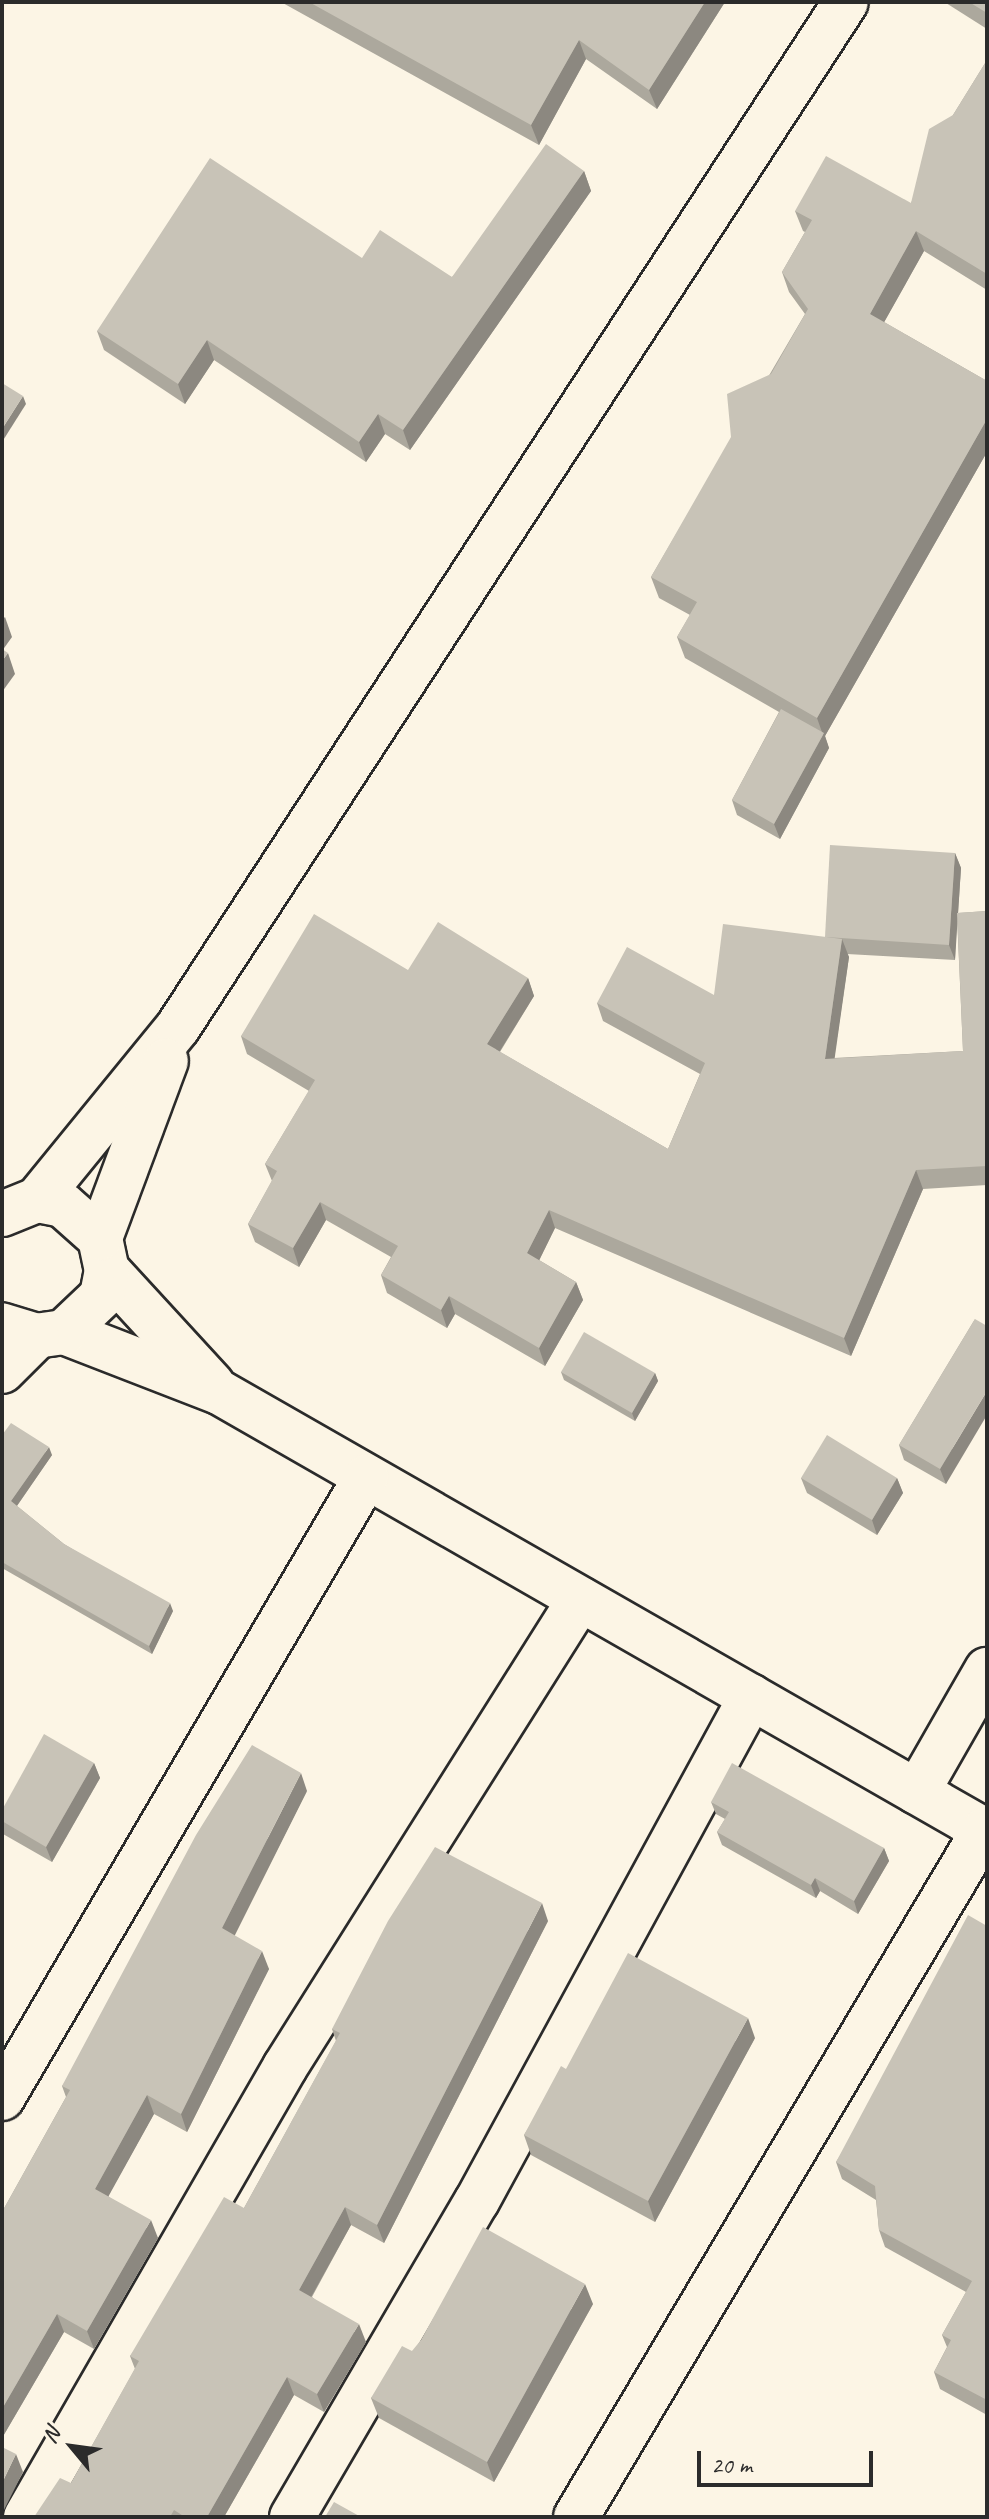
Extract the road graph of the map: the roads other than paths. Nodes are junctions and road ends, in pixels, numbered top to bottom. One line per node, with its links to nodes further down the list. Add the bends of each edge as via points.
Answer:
1 (846, 2): 2 (street)
2 (178, 1027): 3 (street); 4 (street)
3 (14, 1204): 4 (street, via 63,1205)
4 (104, 1254): 5 (street, via 102,1296); 7 (street)
5 (34, 1331): 6 (street); 7 (street)
6 (2, 1371)
7 (219, 1392): 8 (street)
8 (366, 1477): 9 (street); 14 (street)
9 (580, 1599): 11 (street); 15 (street, via 285,2067)
10 (987, 1670): 12 (street)
11 (751, 1697): 12 (street); 16 (street, via 477,2201)
12 (917, 1792): 13 (street)
13 (986, 1831): 17 (street)
14 (2, 2098)
15 (26, 2517)
16 (292, 2517)
17 (576, 2517)

